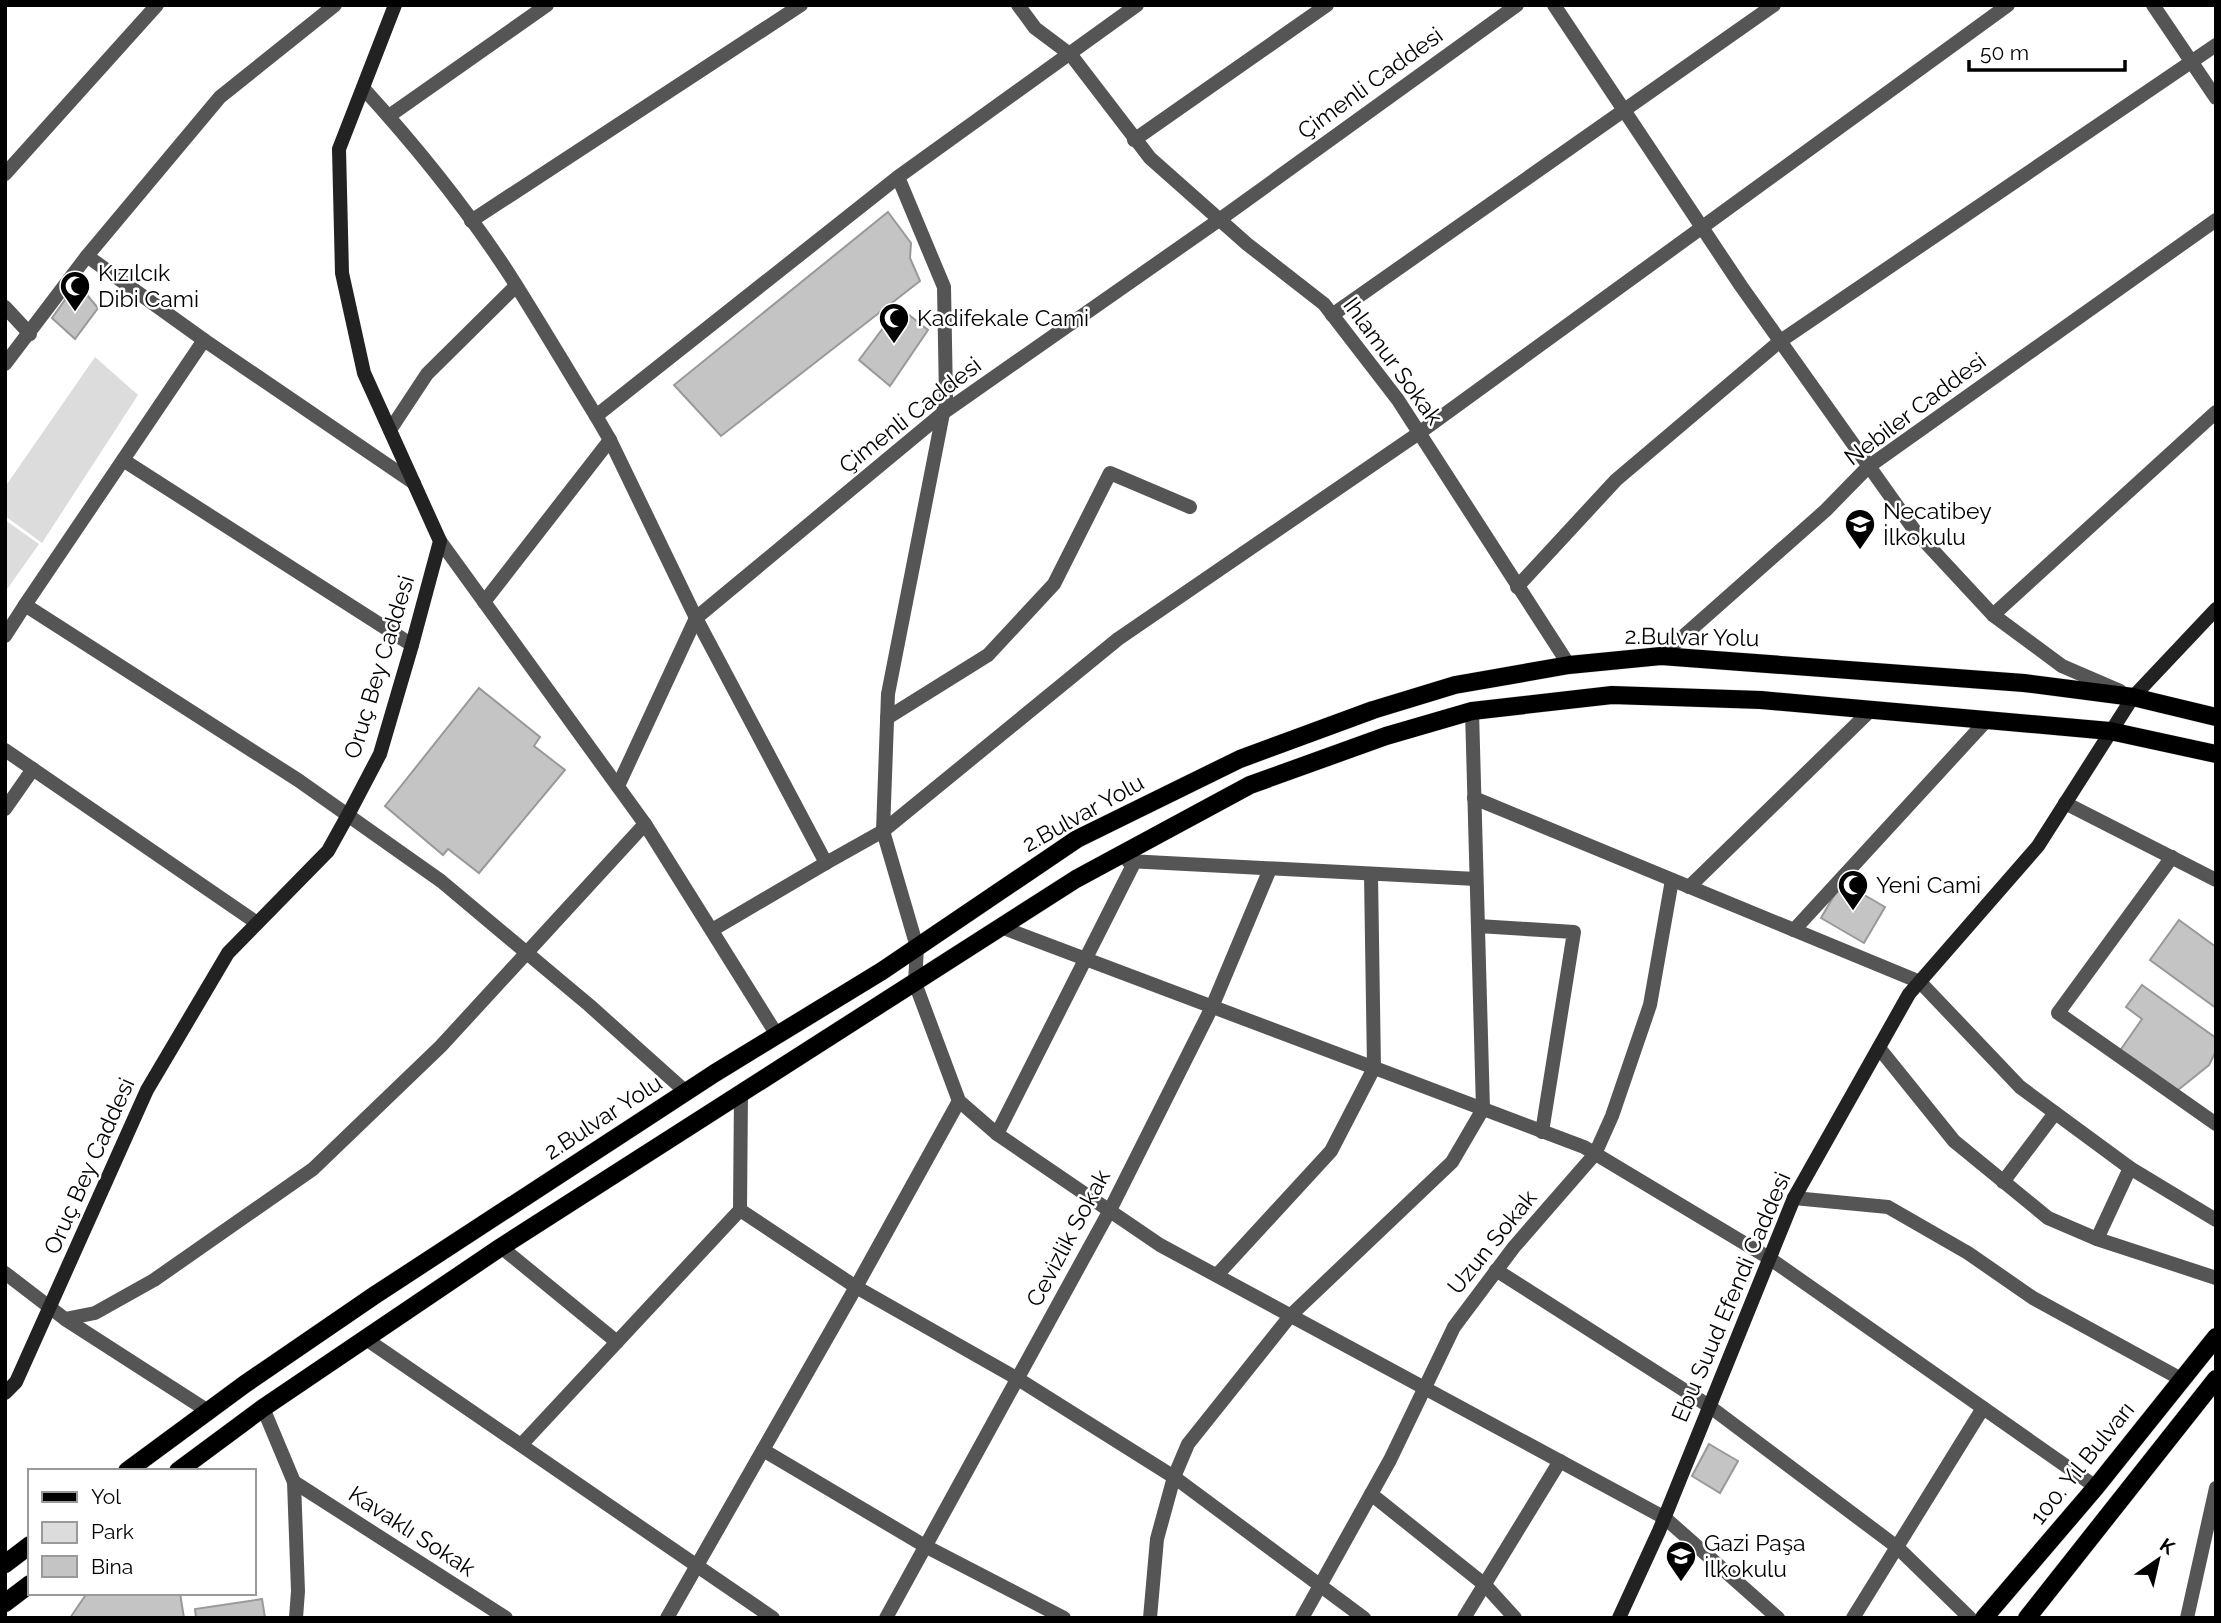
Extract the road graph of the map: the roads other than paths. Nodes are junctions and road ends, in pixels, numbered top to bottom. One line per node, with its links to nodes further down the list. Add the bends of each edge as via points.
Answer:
1 (157, 5): 22 (street)
2 (335, 5): 28 (street, via 220,97)
3 (395, 5): 17 (main road)
4 (547, 5): 20 (street)
5 (801, 5): 24 (street)
6 (1018, 5): 15 (street, Ihlamur Sokak, via 1035,28)
7 (1137, 5): 15 (street)
8 (1327, 5): 21 (street)
9 (1517, 5): 25 (street, Çimenli Caddesi)
10 (1554, 5): 19 (street)
11 (1774, 5): 19 (street)
12 (2008, 5): 27 (street)
13 (2154, 5): 16 (street)
14 (2216, 45): 16 (street)
15 (1071, 55): 21 (street, Ihlamur Sokak); 23 (street)
16 (2191, 63): 18 (street); 34 (street)
17 (363, 88): 20 (street); 39 (main road, via 339,149 342,273 364,373)
18 (2216, 98)
19 (1624, 111): 27 (street); 31 (street)
20 (389, 116): 24 (street)
21 (1134, 140): 25 (street, Ihlamur Sokak)
22 (5, 174)
23 (898, 177): 36 (street, via 944,287); 38 (street)
24 (471, 220): 29 (street)
25 (1219, 220): 31 (street, Ihlamur Sokak); 36 (street, Çimenli Caddesi)
26 (2216, 220): 43 (street, Nebiler Caddesi)
27 (1703, 228): 34 (street); 40 (street)
28 (87, 256): 32 (street); 33 (street)
29 (516, 286): 38 (street); 39 (street, via 427,374)
30 (5, 307): 32 (street)
31 (1332, 315): 40 (street, Ihlamur Sokak)
32 (30, 334): 35 (street)
33 (204, 340): 42 (street); 44 (street)
34 (1779, 342): 43 (street); 47 (street, via 1616,480)
35 (5, 364)
36 (943, 412): 52 (street, Çimenli Caddesi); 61 (street)
37 (2216, 412): 51 (street)
38 (596, 416): 41 (street)
39 (390, 430): 44 (main road)
40 (1419, 433): 47 (street, Ihlamur Sokak); 73 (street, via 1118,639)
41 (610, 440): 48 (street); 52 (street)
42 (123, 460): 49 (street); 54 (street)
43 (1868, 467): 51 (street, via 1915,531); 55 (street, Nebiler Caddesi)
44 (414, 483): 46 (main road)
45 (1190, 507): 61 (street, via 1110,473 1054,583 988,655)
46 (440, 541): 48 (street); 54 (main road, Oruç Bey Caddesi)
47 (1517, 587): 56 (street, Ihlamur Sokak)
48 (484, 601): 67 (street)
49 (25, 605): 53 (street); 71 (street)
50 (2216, 609): 57 (main road, Ebu Suud Efendi Caddesi)
51 (1993, 615): 57 (street, via 2062,666)
52 (696, 618): 67 (street, Çimenli Caddesi); 77 (street)
53 (5, 636)
54 (412, 645): 71 (main road, Oruç Bey Caddesi, via 380,754)
55 (1661, 656): 56 (main road, 2.Bulvar Yolu); 57 (main road, 2.Bulvar Yolu, via 2010,682)
56 (1569, 665): 89 (main road, 2.Bulvar Yolu, via 1455,685 1240,759 1077,839)
57 (2133, 697): 60 (main road, 2.Bulvar Yolu); 63 (main road, Ebu Suud Efendi Caddesi)
58 (1871, 710): 59 (main road, via 1761,700 1612,695); 62 (main road); 83 (street)
59 (1472, 711): 68 (street); 75 (main road, via 1250,785)
60 (2216, 717)
61 (887, 718): 73 (street)
62 (1987, 720): 63 (main road); 88 (street)
63 (2110, 731): 65 (main road); 69 (main road, Ebu Suud Efendi Caddesi)
64 (5, 750): 66 (street)
65 (2216, 754)
66 (33, 769): 70 (street); 84 (street)
67 (618, 786): 72 (street)
68 (1474, 798): 80 (street); 81 (street)
69 (2065, 803): 74 (street); 92 (main road, Ebu Suud Efendi Caddesi, via 2038,846)
70 (5, 809)
71 (348, 815): 84 (main road, Oruç Bey Caddesi, via 328,851); 90 (street, via 441,881)
72 (645, 824): 87 (street); 90 (street)
73 (883, 831): 77 (street); 89 (street)
74 (2172, 857): 82 (street); 103 (street, via 2058,1013)
75 (1110, 860): 76 (street); 86 (main road)
76 (1135, 861): 78 (street); 91 (street)
77 (826, 863): 87 (street)
78 (1270, 869): 79 (street); 94 (street, Cevizlik Sokak)
79 (1371, 874): 80 (street); 97 (street)
80 (1476, 879): 85 (street)
81 (1672, 880): 83 (street); 106 (street, Uzun Sokak, via 1650,1005)
82 (2216, 880)
83 (1689, 887): 88 (street)
84 (257, 923): 121 (main road, Oruç Bey Caddesi, via 228,953 147,1090)
85 (1478, 926): 101 (street); 104 (street, via 1574,932)
86 (1001, 927): 91 (street); 93 (main road)
87 (712, 930): 95 (street)
88 (1794, 930): 92 (street)
89 (917, 947): 93 (street); 95 (main road, 2.Bulvar Yolu)
90 (527, 953): 98 (street); 123 (street, via 441,1046 313,1169 154,1280 95,1313)
91 (1084, 959): 94 (street); 105 (street)
92 (1920, 982): 96 (main road, Ebu Suud Efendi Caddesi); 102 (street, via 2020,1087)
93 (915, 983): 99 (main road); 100 (street)
94 (1212, 1007): 97 (street); 111 (street, Cevizlik Sokak)
95 (777, 1035): 98 (main road, 2.Bulvar Yolu)
96 (1879, 1048): 108 (street, via 1954,1141); 109 (main road, Ebu Suud Efendi Caddesi)
97 (1374, 1068): 101 (street); 118 (street, via 1331,1151)
98 (686, 1092): 135 (main road, 2.Bulvar Yolu, via 375,1295)
99 (741, 1093): 110 (street); 114 (main road)
100 (959, 1101): 105 (street); 120 (street)
101 (1483, 1109): 104 (street); 122 (street, via 1452,1162)
102 (2055, 1113): 107 (street); 108 (street)
103 (2216, 1124)
104 (1542, 1132): 106 (street)
105 (997, 1134): 111 (street)
106 (1595, 1154): 115 (street); 116 (street, Uzun Sokak)
107 (2130, 1168): 112 (street); 113 (street)
108 (2003, 1182): 113 (street, via 2048,1218)
109 (1794, 1198): 115 (main road, Ebu Suud Efendi Caddesi); 128 (street, via 1888,1207 1968,1252 2033,1298)
110 (740, 1210): 120 (street); 126 (street)
111 (1110, 1210): 118 (street); 127 (street, Cevizlik Sokak)
112 (2216, 1220)
113 (2097, 1239): 119 (street)
114 (500, 1248): 125 (main road); 126 (street)
115 (1769, 1258): 132 (main road, Ebu Suud Efendi Caddesi); 134 (street)
116 (1496, 1270): 130 (street, Uzun Sokak, via 1454,1327); 132 (street)
117 (5, 1273): 121 (street)
118 (1217, 1275): 122 (street)
119 (2216, 1278)
120 (856, 1287): 127 (street); 137 (street)
121 (50, 1309): 123 (street); 131 (main road, Oruç Bey Caddesi, via 16,1382)
122 (1291, 1315): 130 (street); 141 (street, via 1188,1444)
123 (65, 1319): 135 (street)
124 (2216, 1337): 128 (main road, 100. Yıl Bulvarı)
125 (366, 1339): 133 (main road); 136 (street)
126 (617, 1342): 136 (street)
127 (1018, 1379): 141 (street); 147 (street, Cevizlik Sokak)
128 (2181, 1379): 143 (main road, 100. Yıl Bulvarı)
129 (2216, 1379): 172 (main road)
130 (1425, 1388): 138 (street); 145 (street, Uzun Sokak)
131 (5, 1393)
132 (1709, 1406): 146 (main road, Ebu Suud Efendi Caddesi); 149 (street)
133 (263, 1408): 140 (main road); 142 (street)
134 (1983, 1408): 143 (street); 149 (street)
135 (208, 1411): 139 (main road, 2.Bulvar Yolu)
136 (521, 1445): 151 (street)
137 (763, 1450): 147 (street); 151 (street)
138 (1560, 1461): 146 (street); 153 (street)
139 (130, 1469)
140 (181, 1469)
141 (1174, 1477): 152 (street); 162 (street, via 1157,1539)
142 (294, 1482): 156 (street); 157 (street, Kavaklı Sokak)
143 (2096, 1487): 171 (main road, 100. Yıl Bulvarı)
144 (2216, 1488): 173 (street)
145 (1371, 1494): 152 (street, Uzun Sokak); 153 (street)
146 (1665, 1518): 167 (main road, Ebu Suud Efendi Caddesi); 168 (street)
147 (925, 1546): 160 (street, Cevizlik Sokak); 161 (street)
148 (28, 1547): 150 (main road)
149 (1897, 1547): 169 (street); 170 (street)
150 (5, 1564)
151 (697, 1566): 158 (street); 159 (street)
152 (1321, 1585): 163 (street, Uzun Sokak); 164 (street)
153 (1485, 1585): 165 (street); 166 (street)
154 (28, 1586): 155 (main road)
155 (5, 1604)
156 (296, 1618)
157 (506, 1618)
158 (667, 1618)
159 (773, 1618)
160 (886, 1618)
161 (1064, 1618)
162 (1150, 1618)
163 (1302, 1618)
164 (1364, 1618)
165 (1464, 1618)
166 (1515, 1618)
167 (1619, 1618)
168 (1778, 1618)
169 (1853, 1618)
170 (1970, 1618)
171 (1984, 1618)
172 (2027, 1618)
173 (2187, 1618)

